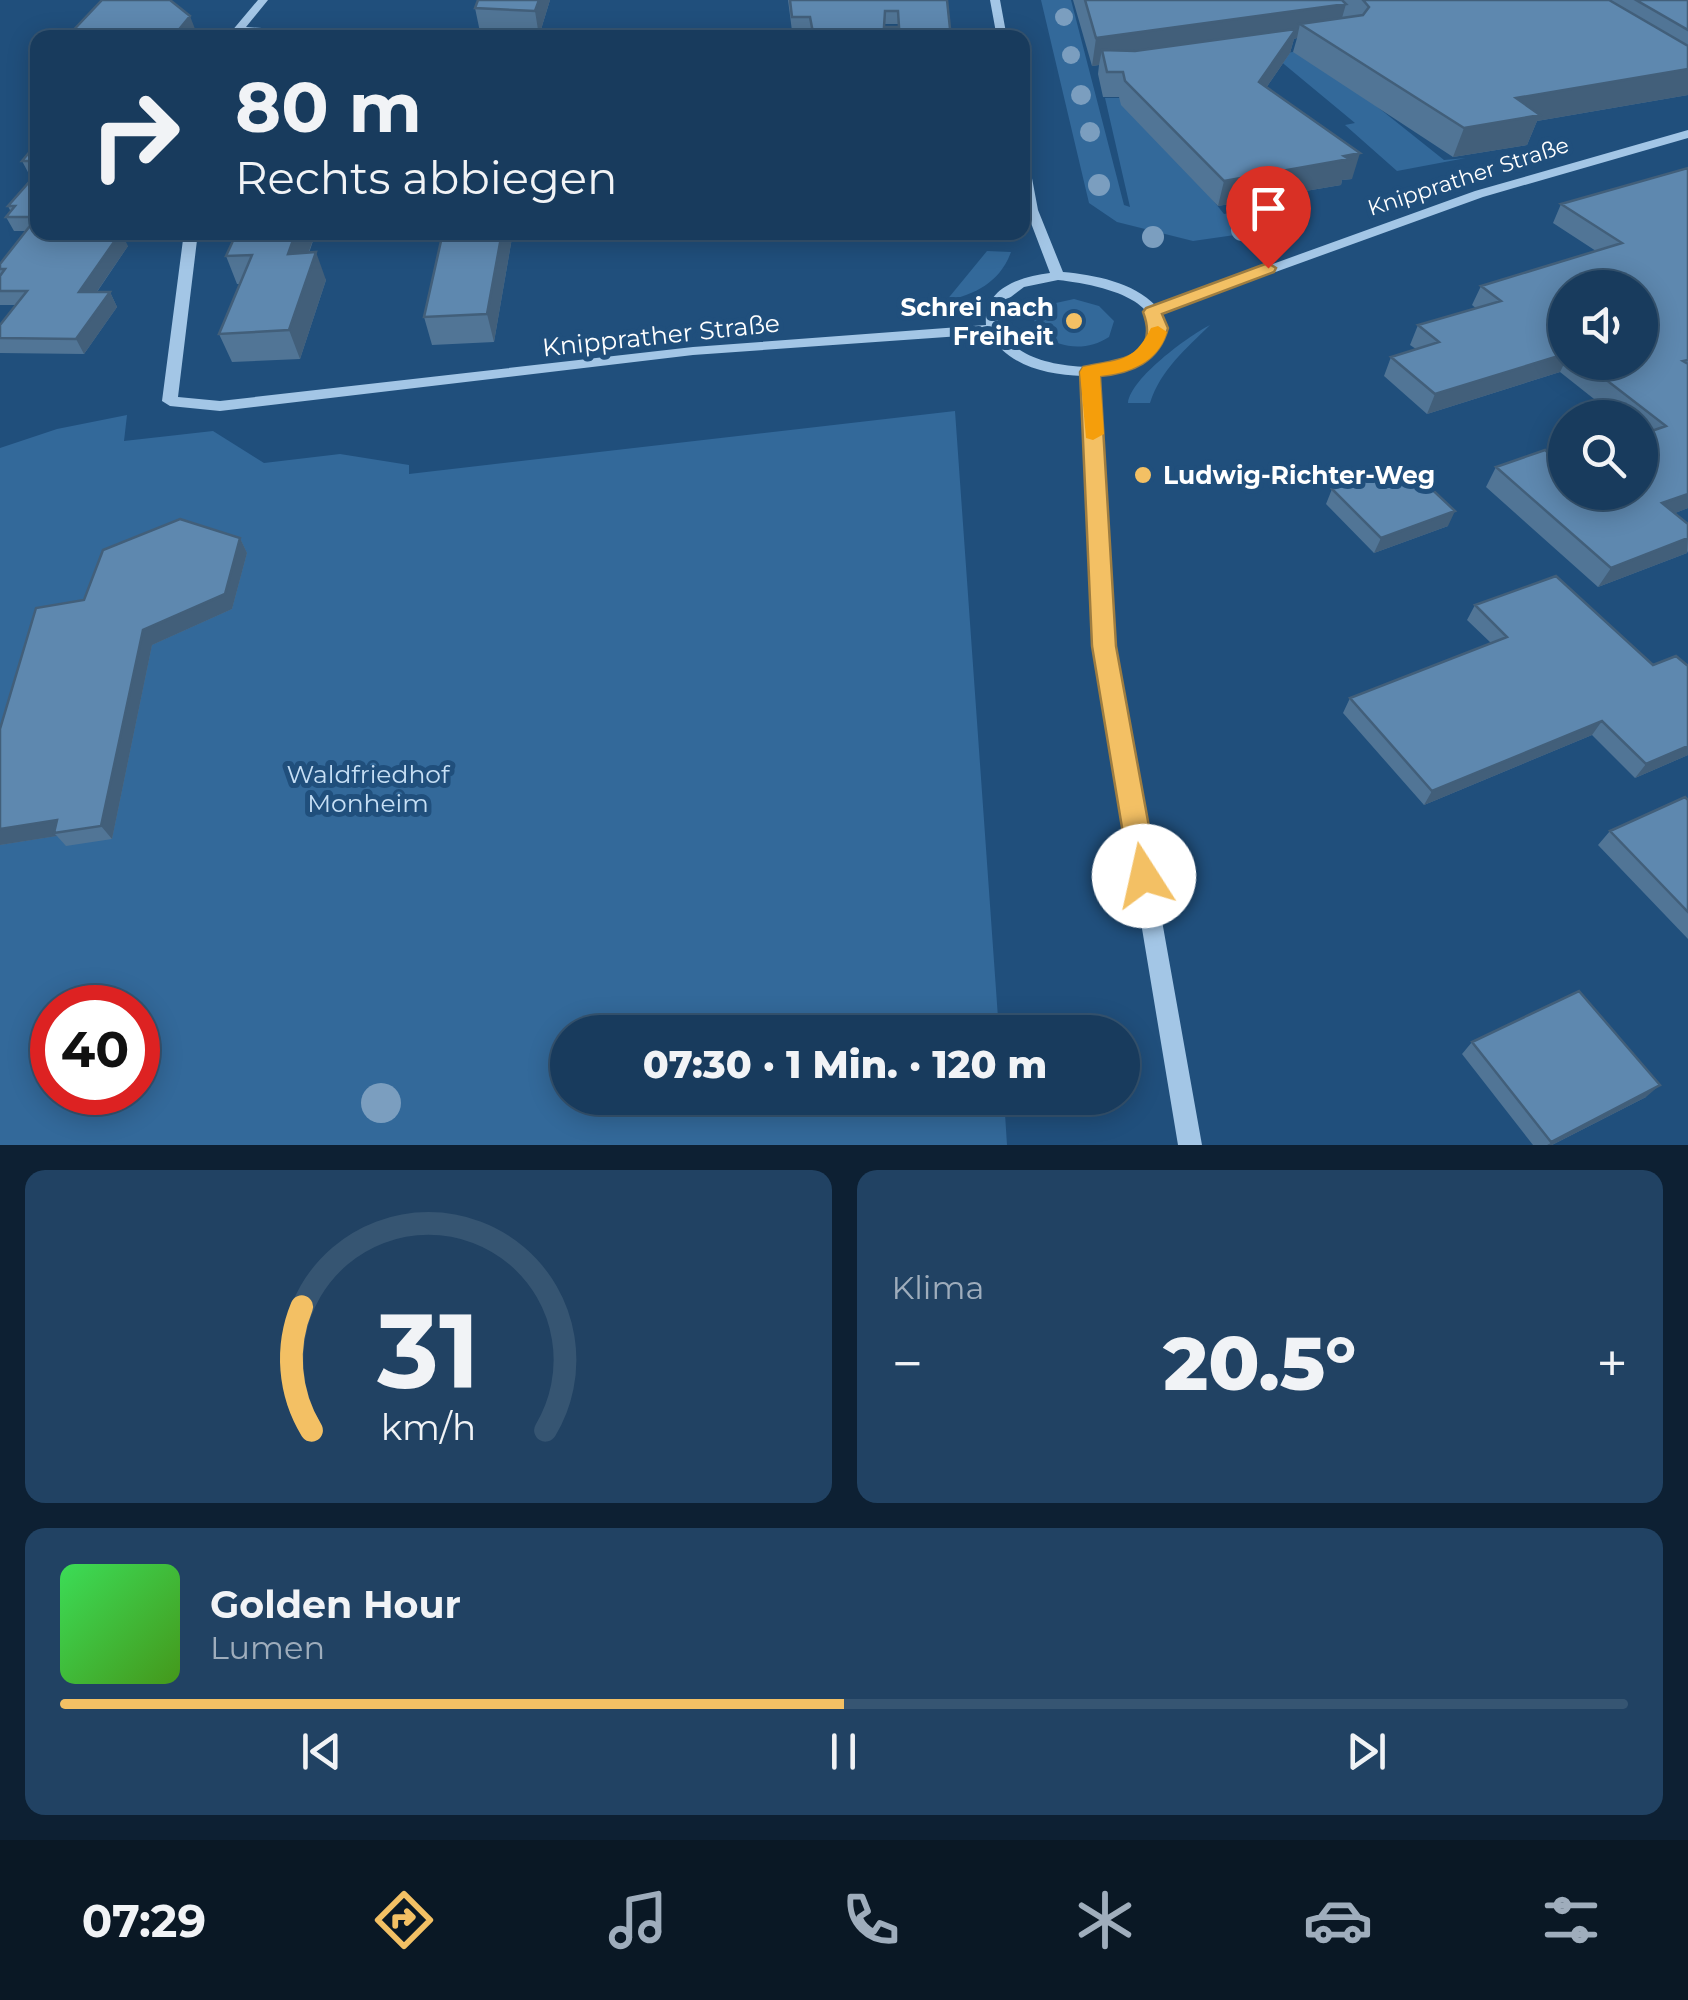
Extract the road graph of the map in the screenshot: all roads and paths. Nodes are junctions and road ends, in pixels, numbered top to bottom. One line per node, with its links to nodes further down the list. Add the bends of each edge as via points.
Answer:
1 (263, 0): 7 (street)
2 (995, 0): 8 (street)
3 (1307, 0): 5 (street)
4 (1401, 0): 5 (street)
5 (1328, 9): 6 (street)
6 (1340, 23)
7 (239, 30)
8 (1001, 30)
9 (1688, 134): 13 (street, Knipprather Straße, via 1479,194)
10 (1030, 199): 12 (street)
11 (190, 240): 14 (street, Knipprather Straße, via 170,401 220,406 693,351)
12 (1058, 276): 13 (street, via 1114,284); 14 (street, via 1033,278 998,298)
13 (1152, 312): 15 (street, via 1158,328 1154,345 1117,368)
14 (992, 329): 15 (street, via 1028,360)
15 (1090, 372): 16 (street, via 1104,646)
16 (1190, 1145)

